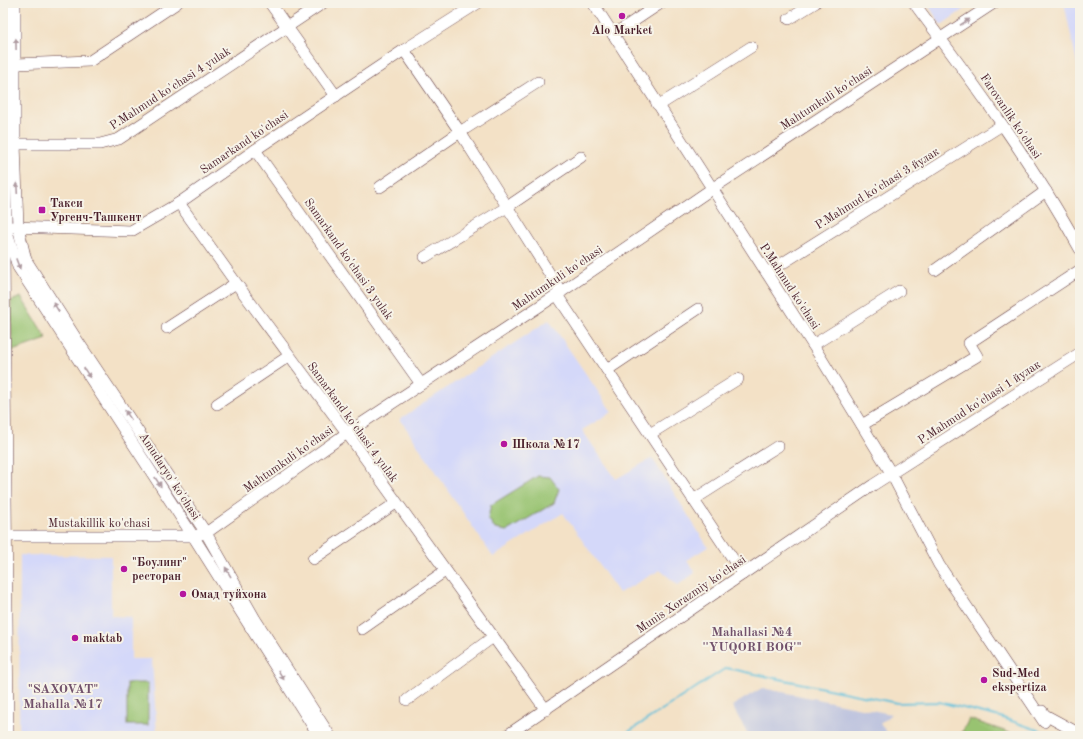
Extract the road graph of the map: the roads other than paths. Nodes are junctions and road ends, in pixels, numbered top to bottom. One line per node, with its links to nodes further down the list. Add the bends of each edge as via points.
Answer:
1 (7, 3): 32 (street)
2 (15, 3): 18 (street, one-way to 2)
3 (177, 3): 18 (street, via 90,61)
4 (270, 3): 13 (street)
5 (324, 3): 13 (street, P.Mahmud ko'chasi 4 yulak)
6 (478, 3): 17 (street, Samarkand ko'chasi)
7 (593, 3): 14 (street, P.Mahmud ko'chasi)
8 (661, 3): 14 (street)
9 (815, 3): 12 (street)
10 (914, 3): 15 (street, Farovanlik ko'chasi)
11 (994, 3): 15 (street, Mahtumkuli ko'chasi, one-way to 11)
12 (789, 19)
13 (287, 27): 20 (street); 24 (street, P.Mahmud ko'chasi 4 yulak, via 119,138 100,144)
14 (613, 35): 21 (street, P.Mahmud ko'chasi)
15 (938, 41): 22 (street, Farovanlik ko'chasi); 28 (street, Mahtumkuli ko'chasi)
16 (751, 47): 21 (street, via 661,104)
17 (404, 50): 20 (street, Samarkand ko'chasi); 23 (street)
18 (16, 64): 24 (street)
19 (538, 82): 23 (street)
20 (336, 96): 25 (street, Samarkand ko'chasi)
21 (657, 104): 28 (street, P.Mahmud ko'chasi)
22 (1002, 125): 29 (street, Farovanlik ko'chasi); 38 (street, P.Mahmud ko'chasi 3 йулак)
23 (460, 132): 27 (street); 31 (street)
24 (15, 144): 33 (street, one-way to 24)
25 (255, 150): 30 (street, Samarkand ko'chasi); 49 (street, Samarkand ko'chasi 3 yulak)
26 (581, 157): 31 (street)
27 (380, 187)
28 (713, 188): 38 (street, P.Mahmud ko'chasi); 41 (street, Mahtumkuli ko'chasi)
29 (1046, 191): 34 (street, Farovanlik ko'chasi); 36 (street)
30 (179, 203): 33 (street, Samarkand ko'chasi, via 131,231); 39 (street, Samarkand ko'chasi 4 yulak)
31 (507, 206): 35 (street); 41 (street)
32 (4, 227): 33 (street, Samarkand ko'chasi); 59 (street); 60 (street, Amudaryo' ko'chasi, one-way to 60, via 18,267)
33 (18, 227): 58 (street, Amudaryo' ko'chasi, one-way to 33, via 26,260)
34 (1080, 249)
35 (425, 257)
36 (935, 270)
37 (1080, 270): 51 (street, via 969,343 977,356)
38 (766, 273): 44 (street, P.Mahmud ko'chasi)
39 (236, 283): 43 (street); 46 (street, Samarkand ko'chasi 4 yulak)
40 (899, 291): 44 (street)
41 (559, 293): 47 (street); 49 (street, Mahtumkuli ko'chasi)
42 (698, 309): 47 (street)
43 (167, 328)
44 (813, 345): 51 (street, P.Mahmud ko'chasi)
45 (1080, 353): 55 (street, P.Mahmud ko'chasi 1 йулак)
46 (289, 356): 50 (street); 52 (street, Samarkand ko'chasi 4 yulak)
47 (607, 370): 53 (street)
48 (738, 379): 53 (street)
49 (421, 384): 52 (street, Mahtumkuli ko'chasi)
50 (217, 404)
51 (862, 425): 55 (street, P.Mahmud ko'chasi)
52 (347, 433): 57 (street, Samarkand ko'chasi 4 yulak); 58 (street, Mahtumkuli ko'chasi)
53 (650, 434): 56 (street)
54 (778, 446): 56 (street)
55 (891, 473): 63 (street, Munis Xorazmiy ko'chasi); 64 (street, P.Mahmud ko'chasi, via 939,565)
56 (693, 500): 63 (street)
57 (396, 503): 61 (street); 62 (street, Samarkand ko'chasi 4 yulak)
58 (206, 533): 60 (street, Mahtumkuli ko'chasi); 73 (street, Amudaryo' ko'chasi, one-way to 58, via 255,619)
59 (4, 536): 60 (street, Mustakillik ko'chasi); 71 (street)
60 (193, 536): 72 (street, Amudaryo' ko'chasi, one-way to 72)
61 (313, 558)
62 (445, 571): 65 (street); 66 (street, Samarkand ko'chasi 4 yulak)
63 (743, 574): 68 (street, Munis Xorazmiy ko'chasi)
64 (955, 590): 69 (street, P.Mahmud ko'chasi); 70 (street, P.Mahmud ko'chasi, via 1045,716)
65 (362, 630)
66 (493, 637): 67 (street); 68 (street, Samarkand ko'chasi 4 yulak)
67 (407, 700)
68 (546, 710): 74 (street, Munis Xorazmiy ko'chasi)
69 (1044, 722)
70 (1080, 734)
71 (8, 736)
72 (319, 736)
73 (330, 736)
74 (506, 736)

